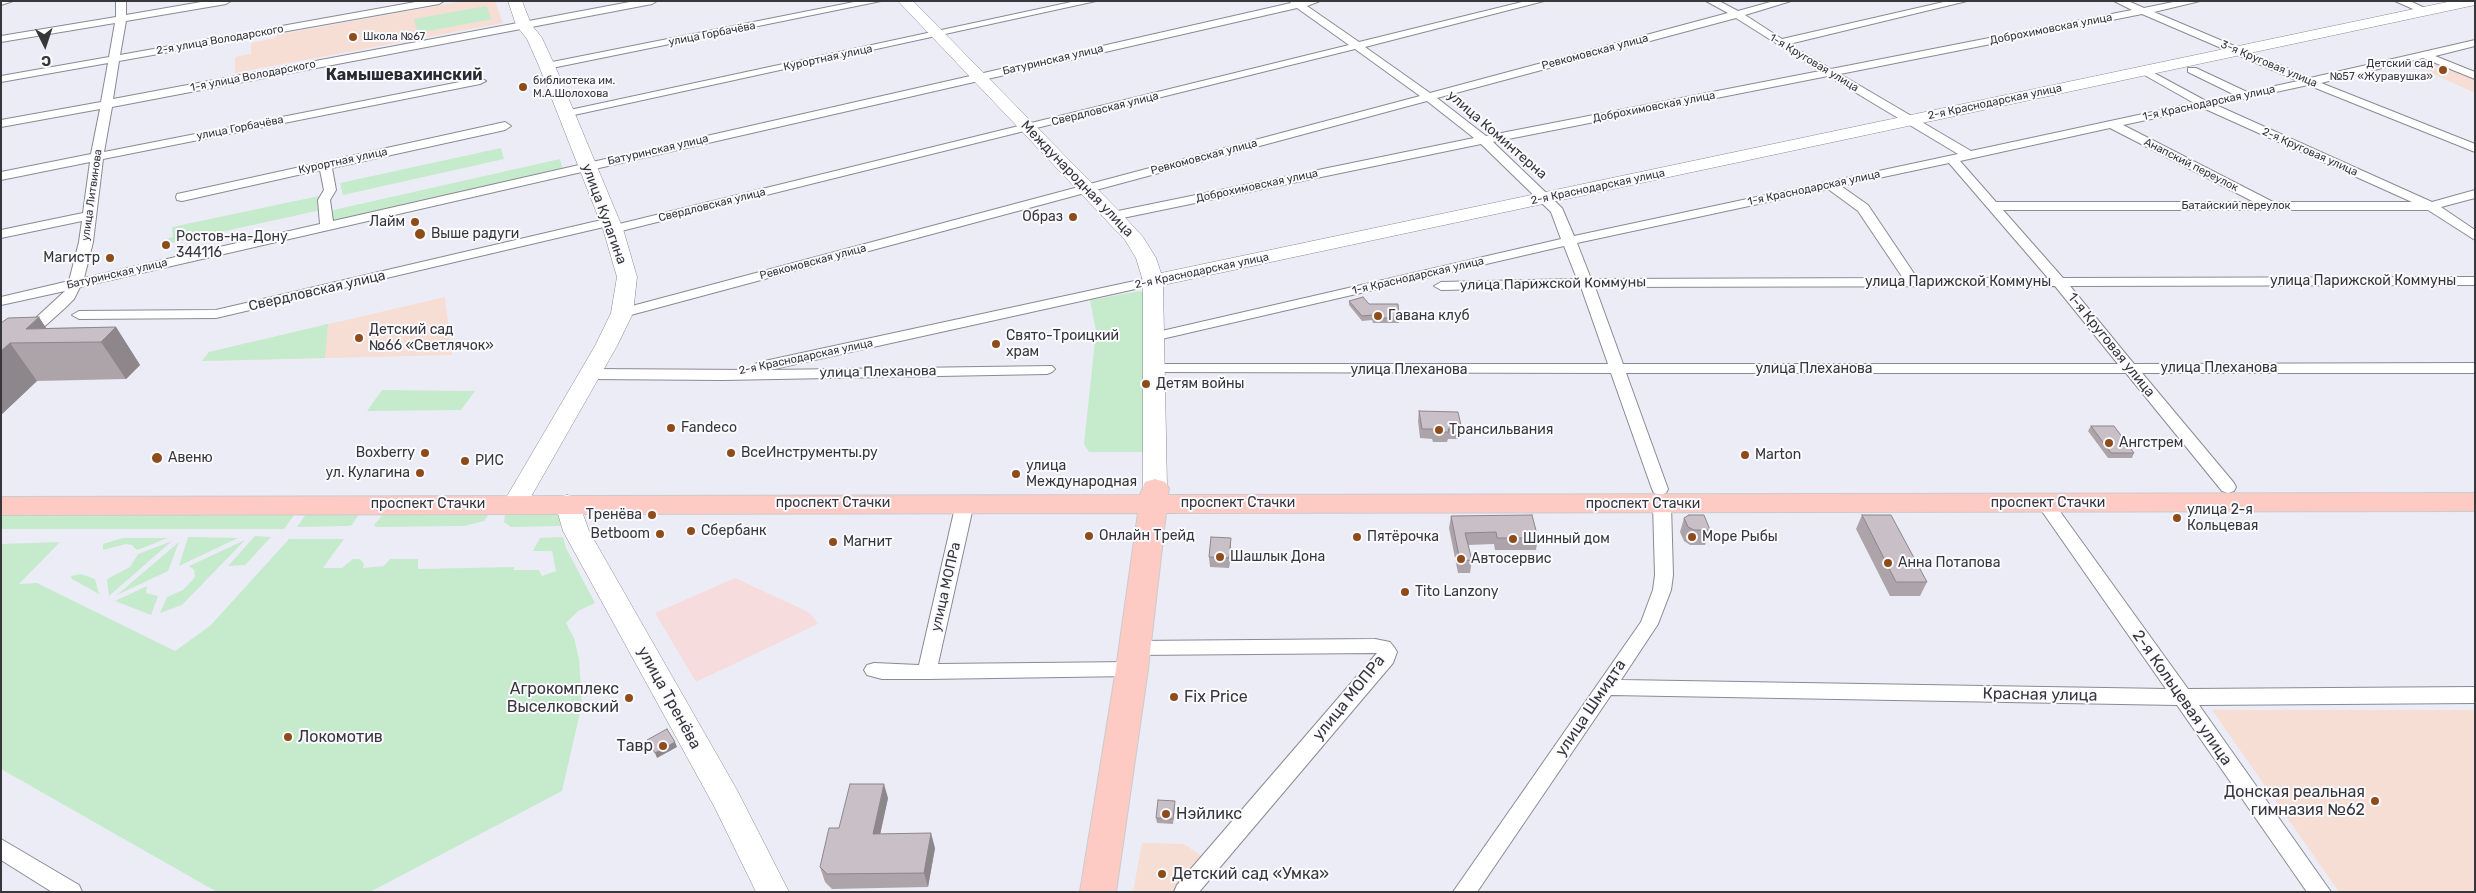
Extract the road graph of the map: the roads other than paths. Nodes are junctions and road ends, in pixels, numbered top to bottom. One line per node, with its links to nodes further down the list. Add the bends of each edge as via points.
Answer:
1 (8, 1): 19 (street)
2 (122, 1): 24 (street, улица Литвинова)
3 (226, 1): 24 (street)
4 (439, 1): 33 (street, 2-я улица Володарского)
5 (514, 1): 25 (street, улица Кулагина)
6 (652, 1): 25 (street, 1-я улица Володарского)
7 (876, 1): 34 (street, улица Горбачёва)
8 (905, 1): 26 (street, Международная улица)
9 (1091, 1): 26 (street, Курортная улица)
10 (1315, 1): 20 (street, Батуринская улица)
11 (1539, 1): 30 (street, Свердловская улица)
12 (1711, 1): 23 (street, 1-я Круговая улица)
13 (1786, 1): 23 (street, Ревкомовская улица)
14 (1962, 1): 28 (street)
15 (2119, 1): 21 (street, 3-я Круговая улица)
16 (2194, 1): 21 (street, Доброхимовская улица)
17 (2400, 1): 22 (street)
18 (2474, 1): 22 (street, 2-я Краснодарская улица)
19 (1, 2)
20 (1296, 3): 30 (street, улица Коминтерна); 38 (street, Батуринская улица)
21 (2143, 11): 31 (street, 3-я Круговая улица); 37 (street, Доброхимовская улица)
22 (2426, 11): 31 (street, 2-я Краснодарская улица)
23 (1737, 14): 28 (street, 1-я Круговая улица); 46 (street, Ревкомовская улица)
24 (121, 19): 27 (street); 33 (street, улица Литвинова)
25 (524, 25): 34 (street, улица Кулагина); 48 (street, 1-я улица Володарского)
26 (938, 34): 38 (street, Международная улица); 49 (street, Курортная улица)
27 (1, 39)
28 (1780, 43): 37 (street, 1-я Круговая улица)
29 (2475, 43): 32 (street, 1-я Краснодарская улица)
30 (1356, 45): 46 (street, улица Коминтерна); 54 (street, Свердловская улица)
31 (2237, 50): 35 (street, 2-я Краснодарская улица); 43 (street, 3-я Круговая улица)
32 (2424, 55): 39 (street); 43 (street, 1-я Краснодарская улица)
33 (114, 59): 41 (street, 2-я улица Володарского); 48 (street, улица Литвинова)
34 (547, 66): 49 (street, улица Кулагина)
35 (2143, 70): 47 (street, 2-я Круговая улица); 50 (street, 2-я Краснодарская улица)
36 (2192, 70): 40 (street)
37 (1830, 72): 50 (street, 1-я Круговая улица); 55 (street, Доброхимовская улица)
38 (979, 76): 54 (street, Международная улица); 61 (street, Батуринская улица)
39 (2475, 76)
40 (2210, 78): 44 (street); 45 (street)
41 (1, 79)
42 (480, 81): 58 (street, улица Горбачёва)
43 (2309, 82): 45 (street, 1-я Краснодарская улица); 56 (street, 3-я Круговая улица)
44 (2184, 84)
45 (2245, 96): 47 (street, 1-я Краснодарская улица)
46 (1429, 97): 55 (street, улица Коминтерна); 64 (street, Ревкомовская улица)
47 (2203, 104): 52 (street, 1-я Краснодарская улица); 70 (street, 2-я Круговая улица)
48 (106, 105): 51 (street, 1-я улица Володарского); 58 (street, улица Литвинова)
49 (566, 114): 61 (street, улица Кулагина)
50 (1910, 120): 57 (street, 1-я Круговая улица); 67 (street, 2-я Краснодарская улица)
51 (1, 124)
52 (2112, 124): 57 (street, 1-я Краснодарская улица); 69 (street, Анапский переулок)
53 (504, 126): 60 (street, Курортная улица)
54 (1029, 128): 64 (street, Международная улица); 74 (street, Свердловская улица)
55 (1484, 140): 67 (street, улица Коминтерна); 72 (street, Доброхимовская улица)
56 (2475, 148)
57 (1969, 155): 59 (street, 1-я Краснодарская улица)
58 (97, 157): 62 (street, улица Горбачёва); 71 (street, улица Литвинова)
59 (1952, 159): 63 (street, 1-я Краснодарская улица); 68 (street, 1-я Круговая улица)
60 (325, 165): 66 (street, Курортная улица); 73 (street, via 330,190 324,200)
61 (587, 166): 73 (street, Батуринская улица); 74 (street, улица Кулагина)
62 (1, 176)
63 (1831, 185): 77 (street, 1-я Краснодарская улица); 79 (street, via 1863,208)
64 (1088, 189): 72 (street, Международная улица); 87 (street, Ревкомовская улица)
65 (2475, 194): 70 (street, Батайский переулок)
66 (182, 197)
67 (1546, 198): 77 (street, улица Коминтерна, via 1557,211); 78 (street, 2-я Краснодарская улица)
68 (1995, 206): 69 (street, Батайский переулок); 81 (street, 1-я Круговая улица)
69 (2271, 206): 70 (street, Батайский переулок)
70 (2431, 206): 76 (street, 2-я Круговая улица)
71 (90, 215): 75 (street); 83 (street, улица Литвинова)
72 (1113, 216): 78 (street, Международная улица, via 1133,237 1146,258)
73 (328, 225): 83 (street, Батуринская улица)
74 (611, 226): 87 (street, улица Кулагина, via 627,276); 88 (street, Свердловская улица, via 216,314)
75 (1, 234)
76 (2475, 236)
77 (1569, 241): 82 (street, улица Коминтерна); 89 (street, 1-я Краснодарская улица)
78 (1153, 281): 85 (street, 2-я Краснодарская улица); 89 (street, Международная улица)
79 (1912, 281): 81 (street, улица Парижской Коммуны); 82 (street, улица Парижской Коммуны)
80 (2475, 281): 81 (street, улица Парижской Коммуны)
81 (2059, 282): 92 (street, 1-я Круговая улица)
82 (1586, 283): 84 (street, улица Парижской Коммуны); 95 (street, улица Коминтерна)
83 (75, 284): 86 (street, Батуринская улица); 90 (street, улица Литвинова, via 69,296)
84 (1440, 286)
85 (1085, 296): 97 (street, 2-я Краснодарская улица)
86 (1, 300)
87 (622, 313): 96 (street, улица Кулагина)
88 (78, 315)
89 (1153, 337): 94 (street, Международная улица)
90 (1, 358)
91 (1047, 368): 97 (street, улица Плеханова)
92 (2129, 368): 93 (street, улица Плеханова); 95 (street, улица Плеханова); 98 (street, 1-я Круговая улица)
93 (2475, 368)
94 (1153, 369): 95 (street, улица Плеханова); 102 (street, Международная улица)
95 (1618, 370): 103 (street, улица Коминтерна)
96 (590, 374): 97 (street, улица Плеханова); 101 (street, улица Кулагина)
97 (723, 375)
98 (2228, 487): 99 (main road, проспект Стачки); 103 (main road, проспект Стачки)
99 (2475, 487)
100 (1, 490): 101 (main road, проспект Стачки)
101 (520, 496): 102 (main road, проспект Стачки); 105 (main road, проспект Стачки); 108 (main road, проспект Стачки)
102 (1154, 496): 103 (main road, проспект Стачки); 106 (main road, проспект Стачки); 109 (main road)
103 (1661, 497): 107 (main road, проспект Стачки); 112 (street, улица Шмидта, via 1662,590 1649,624)
104 (2475, 502): 107 (main road, проспект Стачки)
105 (567, 503): 106 (main road, проспект Стачки); 117 (street, улица Тренёва, via 576,531 726,799)
106 (965, 503): 111 (street, улица МОПРа)
107 (2045, 503): 114 (street, 2-я Кольцевая улица)
108 (1, 506)
109 (1133, 658): 111 (street, улица МОПРа); 118 (main road); 119 (street, улица МОПРа, via 1375,646 1387,652 1386,658)
110 (874, 670): 111 (street, улица МОПРа)
111 (927, 672)
112 (1605, 687): 114 (street, Красная улица); 120 (street, улица Шмидта)
113 (2475, 695): 114 (street, Красная улица)
114 (2182, 697): 121 (street, 2-я Кольцевая улица)
115 (1, 848): 116 (street)
116 (71, 892)
117 (773, 892)
118 (1098, 892)
119 (1185, 892)
120 (1464, 892)
121 (2320, 892)

